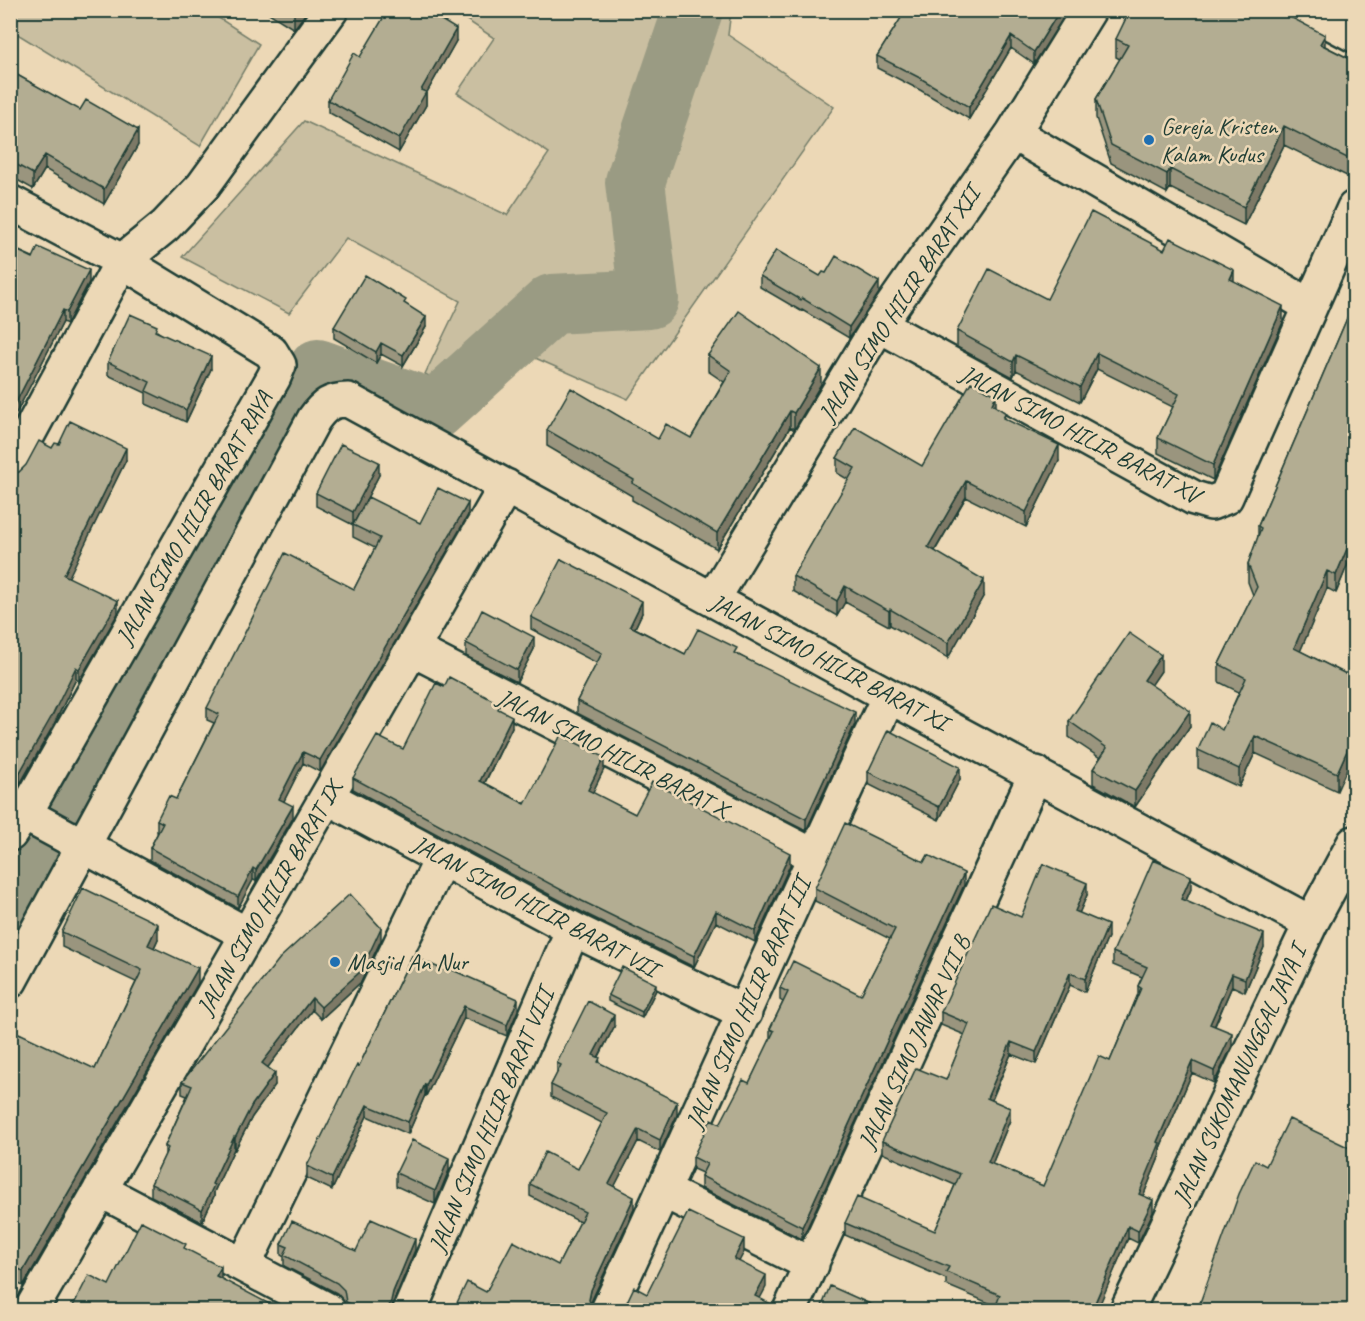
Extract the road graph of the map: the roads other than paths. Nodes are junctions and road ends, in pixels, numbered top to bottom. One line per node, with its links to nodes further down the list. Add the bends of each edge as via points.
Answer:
1 (331, 10): 8 (street, via 203,186 165,226)
2 (1089, 10): 5 (street, JALAN SIMO HILIR BARAT XII)
3 (1307, 10): 4 (street)
4 (1354, 35)
5 (1013, 133): 9 (street); 10 (street, JALAN SIMO HILIR BARAT XII)
6 (10, 202): 8 (street)
7 (1354, 208): 9 (street, JALAN SIMO HILIR BARAT XV)
8 (122, 261): 11 (street); 19 (street, JALAN SIMO HILIR BARAT RAYA, via 271,351 279,365)
9 (1310, 306): 10 (street, JALAN SIMO HILIR BARAT XV, via 1226,496 1211,503 1194,498)
10 (879, 325): 14 (street, JALAN SIMO HILIR BARAT XII)
11 (21, 427): 12 (street)
12 (10, 468)
13 (506, 486): 14 (street, JALAN SIMO HILIR BARAT XI); 15 (street, JALAN SIMO HILIR BARAT IX); 20 (street, JALAN SIMO HILIR BARAT XI, via 348,400 335,400 322,407)
14 (713, 599): 16 (street, JALAN SIMO HILIR BARAT XI)
15 (412, 649): 18 (street, JALAN SIMO HILIR BARAT IX); 22 (street, JALAN SIMO HILIR BARAT X)
16 (890, 696): 17 (street, JALAN SIMO HILIR BARAT XI); 22 (street, JALAN SIMO HILIR BARAT III)
17 (1036, 773): 24 (street, JALAN SIMO HILIR BARAT XI); 32 (street, JALAN SIMO JAWAR VII B)
18 (327, 797): 23 (street, JALAN SIMO HILIR BARAT VII); 26 (street, JALAN SIMO HILIR BARAT IX)
19 (20, 818): 20 (street)
20 (78, 842): 26 (street); 27 (street)
21 (1354, 843): 24 (street, JALAN SUKOMANUNGGAL JAYA I)
22 (814, 856): 28 (street, JALAN SIMO HILIR BARAT III)
23 (442, 858): 25 (street, JALAN SIMO HILIR BARAT VII); 31 (street)
24 (1311, 923): 38 (street, JALAN SUKOMANUNGGAL JAYA I)
25 (573, 929): 28 (street, JALAN SIMO HILIR BARAT VII); 35 (street, JALAN SIMO HILIR BARAT VIII)
26 (248, 935): 29 (street, JALAN SIMO HILIR BARAT IX)
27 (10, 981)
28 (745, 1013): 30 (street, JALAN SIMO HILIR BARAT III)
29 (100, 1190): 31 (street); 33 (street, JALAN SIMO HILIR BARAT IX)
30 (664, 1191): 32 (street); 36 (street, JALAN SIMO HILIR BARAT III)
31 (244, 1265): 34 (street)
32 (812, 1265): 37 (street, JALAN SIMO JAWAR VII B)
33 (31, 1311)
34 (328, 1311)
35 (410, 1311)
36 (608, 1311)
37 (790, 1311)
38 (1127, 1311)

